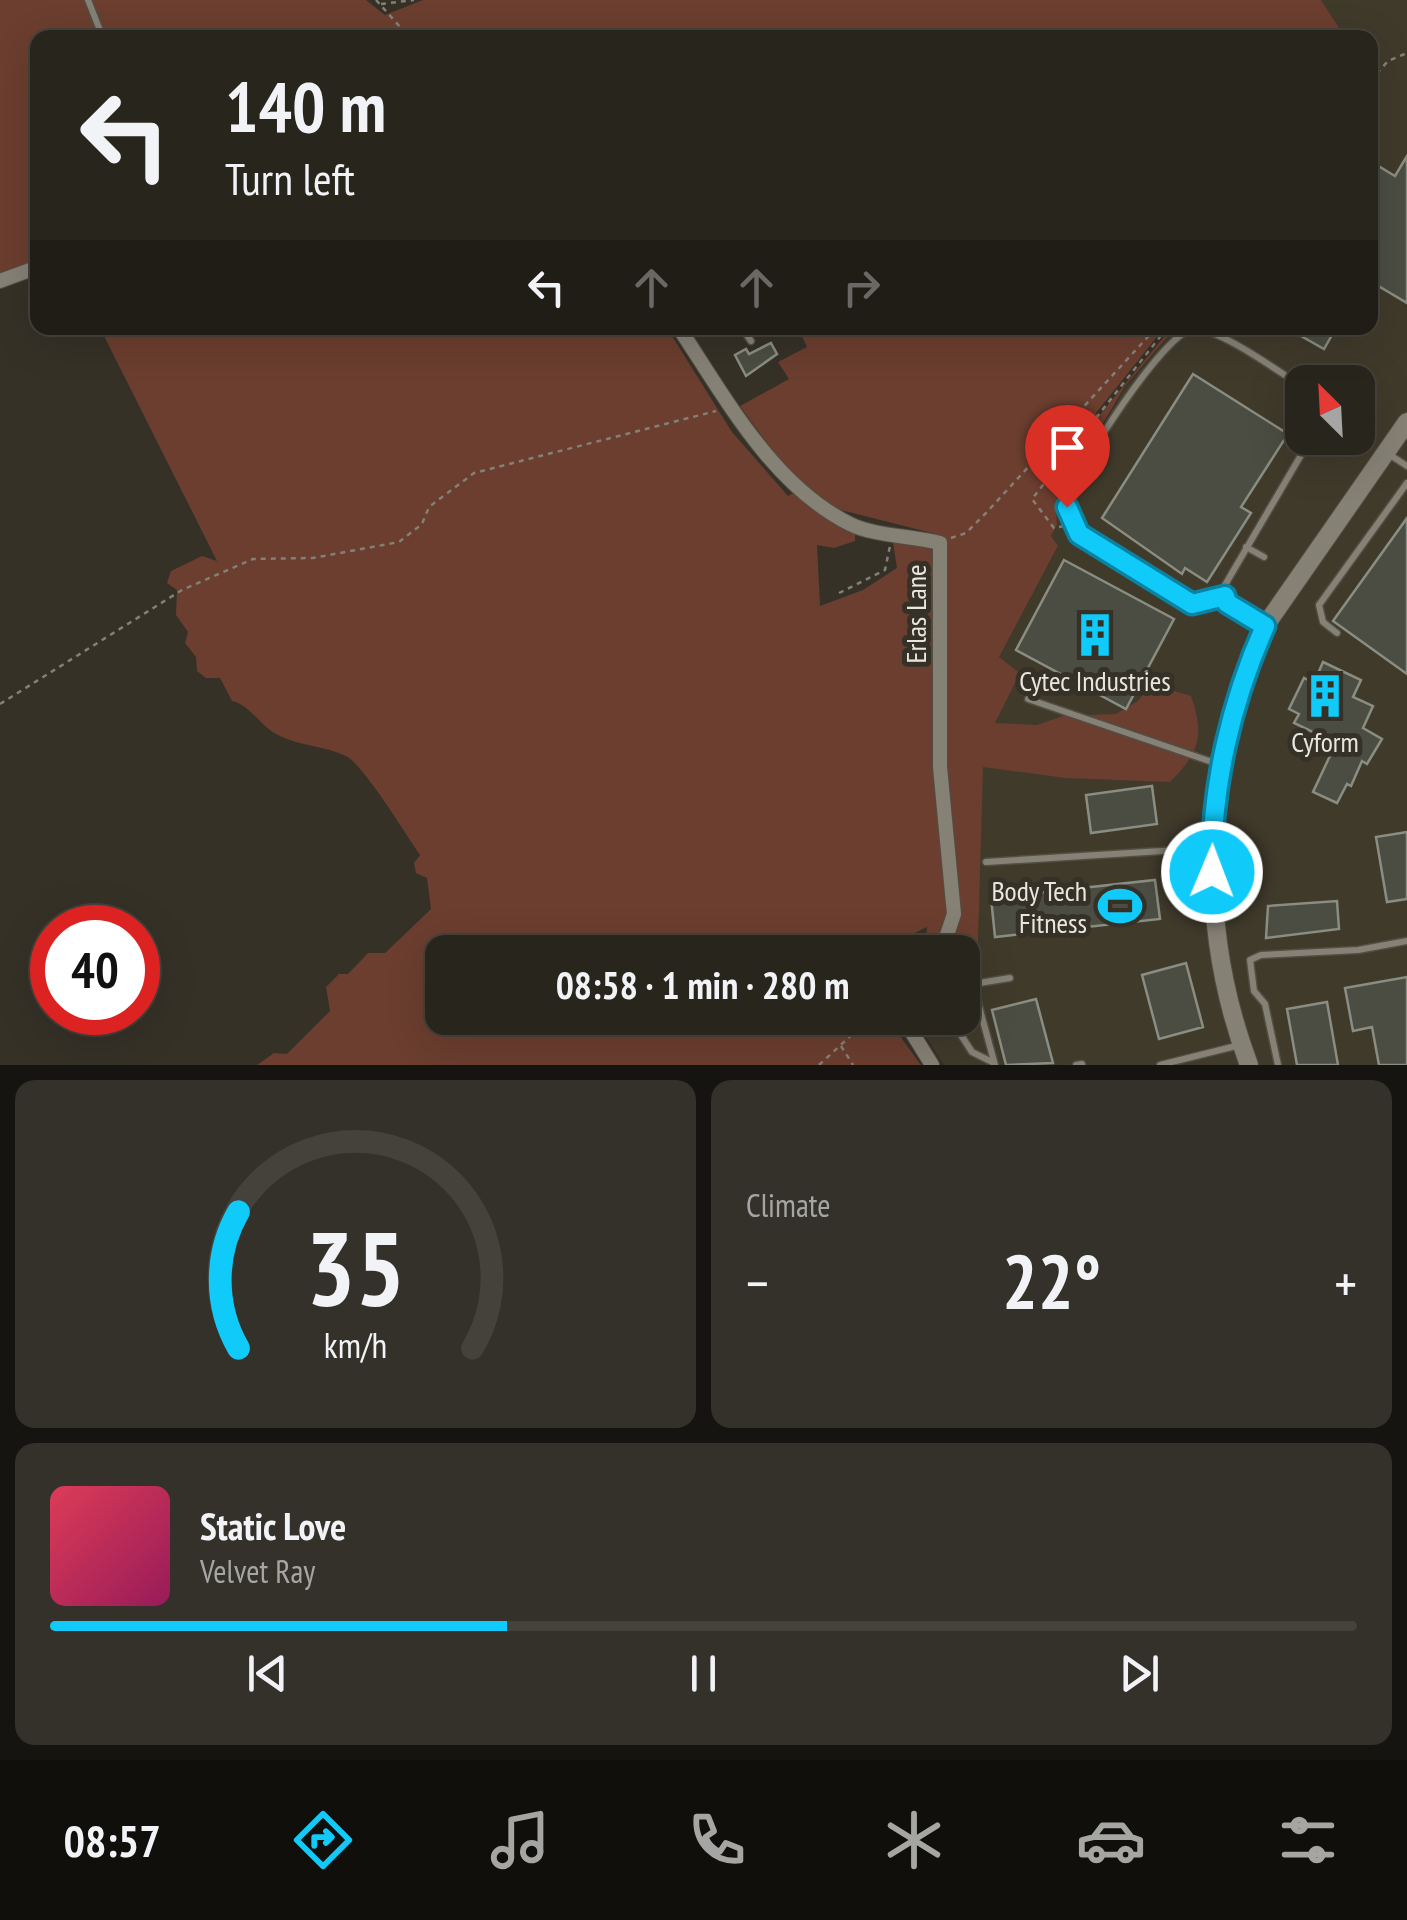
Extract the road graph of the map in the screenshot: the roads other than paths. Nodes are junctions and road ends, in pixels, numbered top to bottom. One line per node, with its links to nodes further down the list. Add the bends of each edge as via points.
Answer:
1 (88, 0): 2 (lane)
2 (100, 30)
3 (30, 270): 4 (street)
4 (0, 281)
5 (684, 335): 25 (street, Erlas Lane, via 728,404 794,484 853,526 940,542 940,768 954,914)
6 (747, 335): 9 (lane)
7 (1177, 335): 18 (lane, via 1139,379 1068,498 1070,524 1192,604)
8 (1215, 335): 10 (lane)
9 (751, 341)
10 (1285, 376)
11 (1407, 422): 12 (street)
12 (1385, 452): 14 (lane); 19 (street)
13 (1301, 455): 16 (lane)
14 (1407, 466)
15 (1407, 482): 20 (lane, via 1319,604 1323,622)
16 (1246, 546): 17 (lane); 18 (lane)
17 (1264, 557)
18 (1225, 596): 19 (lane)
19 (1265, 626): 22 (street)
20 (1337, 634)
21 (1028, 699): 22 (lane)
22 (1222, 766): 23 (street)
23 (1211, 848): 24 (lane); 32 (street, via 1217,948)
24 (986, 862)
25 (947, 935)
26 (1407, 940): 37 (lane, via 1250,960)
27 (1010, 978): 28 (lane)
28 (980, 983)
29 (980, 1007): 33 (lane)
30 (913, 1035): 34 (street)
31 (961, 1035): 33 (lane, via 972,1052)
32 (1241, 1045): 35 (lane); 36 (street)
33 (995, 1064)
34 (932, 1065)
35 (1160, 1065)
36 (1248, 1065)
37 (1278, 1065)

